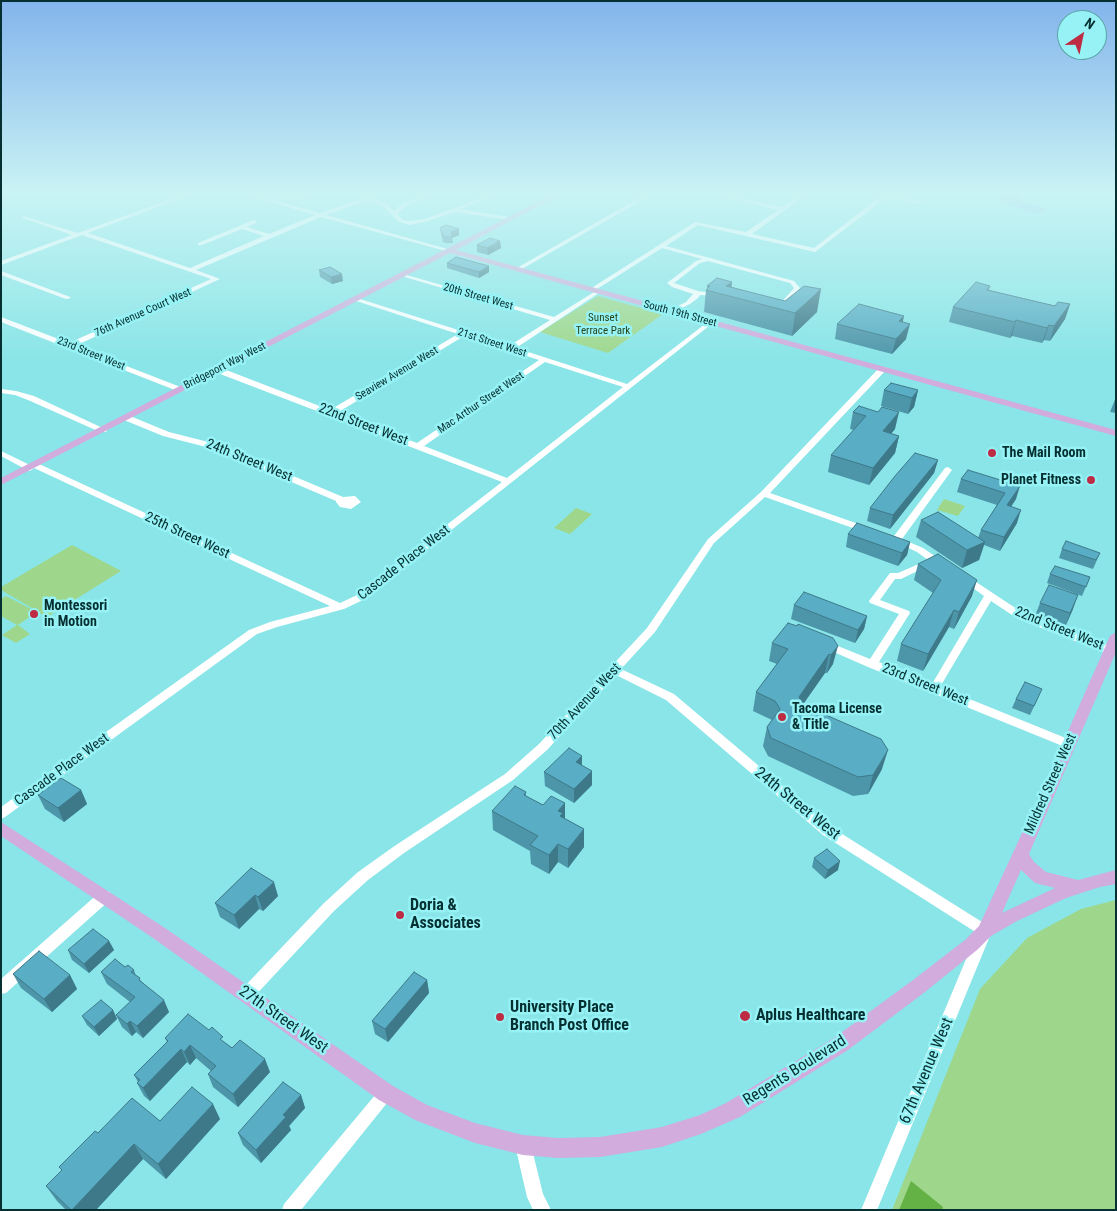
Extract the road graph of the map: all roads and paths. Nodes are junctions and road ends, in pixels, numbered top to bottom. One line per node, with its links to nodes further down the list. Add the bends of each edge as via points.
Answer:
1 (35, 251): 10 (street)
2 (133, 251): 11 (street)
3 (235, 251): 11 (street)
4 (447, 251): 14 (main road, Bridgeport Way West)
5 (450, 251): 12 (main road, South 19th Street)
6 (551, 251): 12 (street)
7 (653, 251): 15 (street)
8 (678, 251): 9 (street)
9 (706, 260): 16 (street, via 670,282); 20 (street, via 795,284 797,288 784,304)
10 (1, 263)
11 (192, 269): 26 (street, 76th Avenue Court West, via 217,279)
12 (518, 269): 15 (main road, South 19th Street)
13 (1, 273): 18 (street)
14 (402, 275): 19 (main road, Bridgeport Way West); 23 (street, 20th Street West)
15 (596, 290): 21 (main road, South 19th Street); 23 (street)
16 (697, 293): 17 (street); 21 (street, via 681,308)
17 (725, 295)
18 (68, 298)
19 (355, 299): 25 (street, 21st Street West); 30 (main road, Bridgeport Way West)
20 (775, 306)
21 (673, 310): 24 (main road, South 19th Street)
22 (1, 319): 26 (street, 23rd Street West)
23 (554, 320): 27 (street)
24 (711, 322): 29 (main road, South 19th Street); 31 (street, Cascade Place West)
25 (463, 334): 27 (street, 21st Street West); 34 (street, Seaview Avenue West)
26 (69, 346): 33 (street, 23rd Street West)
27 (510, 349): 28 (street, 21st Street West)
28 (544, 360): 31 (street, 21st Street West); 38 (street, Mac Arthur Street West)
29 (883, 369): 37 (main road, South 19th Street); 44 (street, 70th Avenue West)
30 (218, 370): 33 (main road, Bridgeport Way West); 34 (street, 22nd Street West)
31 (628, 387): 42 (street, Cascade Place West)
32 (2, 389): 36 (street, via 31,398)
33 (180, 390): 35 (main road, Bridgeport Way West)
34 (331, 414): 38 (street, 22nd Street West)
35 (127, 418): 36 (main road, Bridgeport Way West); 45 (street, 24th Street West, via 166,434 213,446)
36 (103, 430): 40 (main road, Bridgeport Way West)
37 (1116, 432)
38 (418, 446): 42 (street, 22nd Street West)
39 (1, 453): 40 (street, 25th Street West)
40 (32, 466): 43 (main road, Bridgeport Way West); 49 (street, 25th Street West)
41 (948, 470): 46 (street)
42 (508, 481): 49 (street, Cascade Place West, via 369,591 351,604)
43 (1, 482)
44 (764, 494): 46 (street, 22nd Street West); 54 (street, 70th Avenue West, via 711,542 651,630)
45 (342, 500)
46 (896, 540): 47 (street, 22nd Street West)
47 (935, 559): 48 (street, 22nd Street West); 53 (street, via 898,577 893,575 874,602 905,614)
48 (989, 595): 52 (street, 22nd Street West, via 1029,620); 55 (street)
49 (340, 607): 57 (street, Cascade Place West, via 253,632)
50 (1116, 636): 52 (main road, Mildred Street West)
51 (815, 640): 53 (street, 23rd Street West)
52 (1110, 650): 56 (main road, Mildred Street West)
53 (872, 664): 55 (street, 23rd Street West)
54 (614, 670): 63 (street, 24th Street West, via 660,691 679,704 822,827); 65 (street, 70th Avenue West, via 522,767 381,862 346,891)
55 (934, 689): 56 (street, 23rd Street West)
56 (1069, 744): 59 (main road, Mildred Street West)
57 (1, 814)
58 (1, 828): 62 (main road, 27th Street West)
59 (1020, 853): 61 (main road, via 1028,867 1041,878); 63 (main road, Mildred Street West)
60 (1116, 877): 61 (main road, Regents Boulevard)
61 (1078, 887): 63 (main road, Regents Boulevard, via 1018,912)
62 (105, 896): 64 (street); 65 (main road, 27th Street West)
63 (985, 932): 67 (main road, Regents Boulevard, via 841,1044 733,1110 662,1137 622,1144 558,1148); 70 (street, 67th Avenue West)
64 (1, 988)
65 (247, 994): 66 (main road, 27th Street West)
66 (386, 1093): 67 (main road, 27th Street West, via 448,1124); 68 (street)
67 (523, 1145): 69 (street, via 535,1197)
68 (290, 1210)
69 (543, 1210)
70 (869, 1210)

